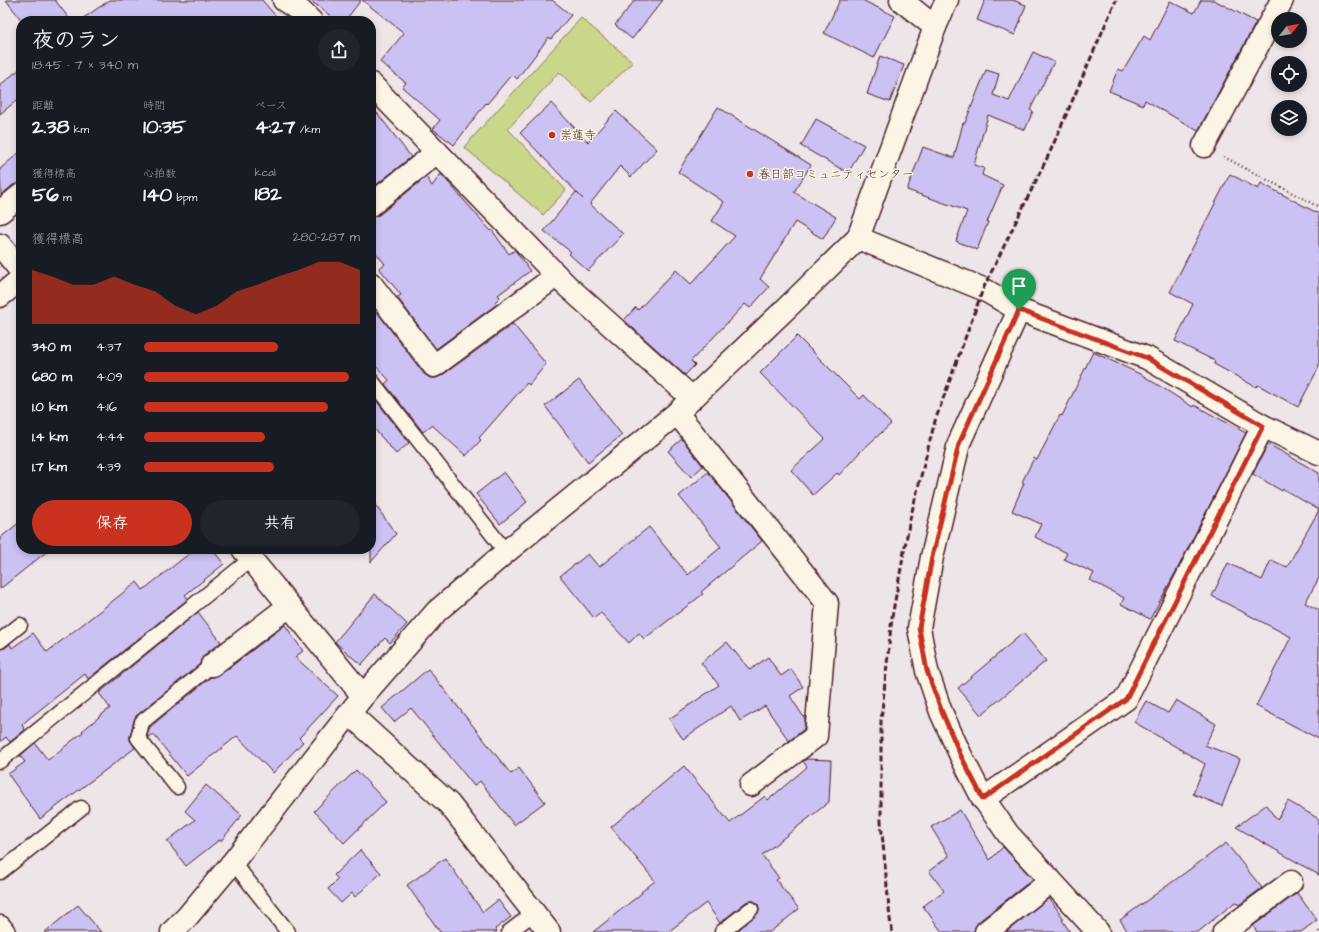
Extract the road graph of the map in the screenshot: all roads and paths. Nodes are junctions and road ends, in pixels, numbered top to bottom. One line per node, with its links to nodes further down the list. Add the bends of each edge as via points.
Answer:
1 (284, 0): 5 (street)
2 (901, 0): 6 (street)
3 (947, 0): 6 (street)
4 (1282, 0): 8 (street)
5 (306, 16)
6 (935, 27): 14 (street)
7 (376, 89): 9 (street)
8 (1204, 146): 12 (path)
9 (437, 152): 11 (street); 17 (street)
10 (16, 199): 13 (street)
11 (376, 201)
12 (1319, 207)
13 (0, 212)
14 (858, 238): 21 (street, via 983,288); 23 (street)
15 (0, 245): 16 (street)
16 (16, 265)
17 (556, 276): 19 (street, via 434,366); 23 (street)
18 (16, 283): 20 (street)
19 (376, 291)
20 (0, 296)
21 (1019, 310): 24 (street, via 1147,358); 37 (street, via 959,444 932,557 919,628 927,671 942,712)
22 (376, 386): 26 (lane)
23 (685, 405): 26 (street); 35 (street, via 827,603 816,736)
24 (1263, 426): 25 (street); 37 (street, via 1126,699)
25 (1319, 453)
26 (506, 552): 32 (street, via 437,611)
27 (247, 554): 28 (street); 34 (lane)
28 (289, 606): 31 (street); 32 (street)
29 (20, 625): 30 (lane)
30 (0, 641)
31 (212, 665): 36 (lane, via 142,722 138,738)
32 (363, 696): 33 (street)
33 (350, 714): 39 (street); 44 (street, via 449,804)
34 (0, 760)
35 (751, 785)
36 (177, 787)
37 (983, 799): 41 (street, via 1008,834)
38 (81, 808): 40 (lane)
39 (233, 862): 47 (street); 48 (lane)
40 (0, 872)
41 (1051, 880): 52 (street); 53 (street)
42 (1291, 882): 54 (street)
43 (751, 909): 51 (lane)
44 (534, 913): 49 (lane); 50 (street)
45 (0, 927): 46 (street)
46 (4, 932)
47 (172, 932)
48 (288, 932)
49 (509, 932)
50 (549, 932)
51 (722, 932)
52 (986, 932)
53 (1098, 932)
54 (1224, 932)

